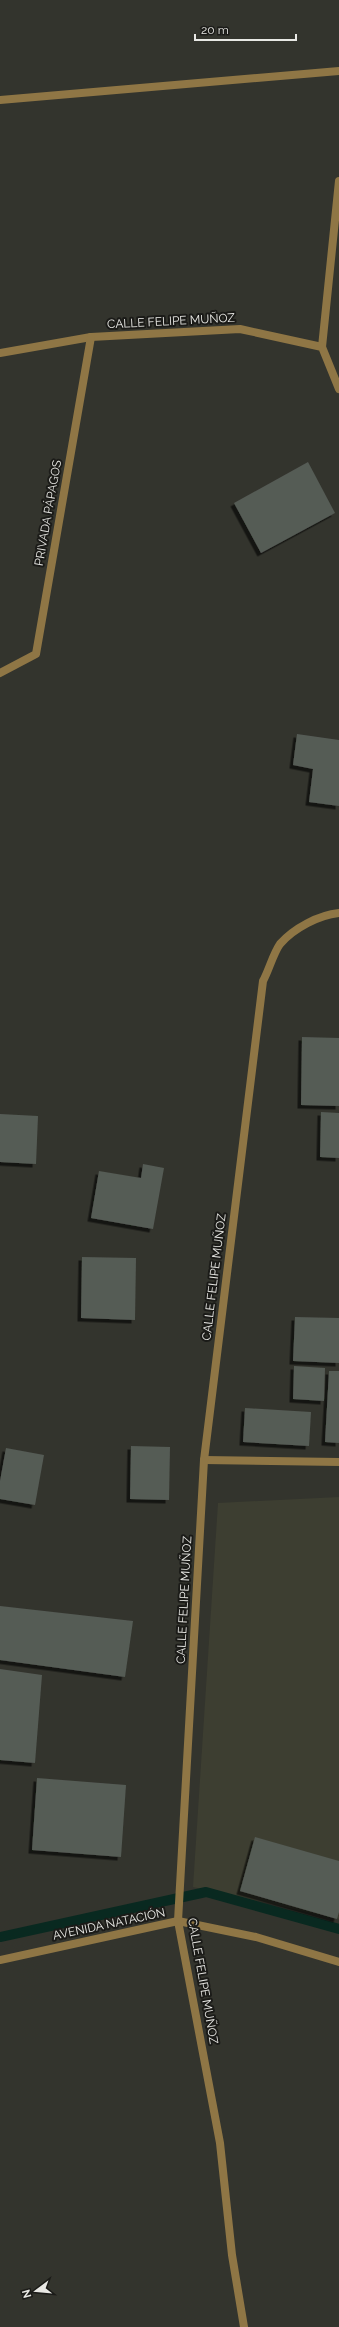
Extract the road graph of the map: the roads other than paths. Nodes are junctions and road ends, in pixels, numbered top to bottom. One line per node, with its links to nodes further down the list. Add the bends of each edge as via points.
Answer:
1 (339, 71): 2 (street)
2 (0, 100)
3 (339, 181): 5 (street)
4 (91, 337): 5 (street, CALLE FELIPE MUÑOZ, via 240,329); 6 (street, CALLE FELIPE MUÑOZ); 8 (street, PRIVADA PÁPAGOS, via 36,654)
5 (322, 347): 7 (street)
6 (0, 353)
7 (339, 389)
8 (0, 673)
9 (339, 913): 10 (street, CALLE FELIPE MUÑOZ, via 326,914 299,928 280,945 263,981)
10 (204, 1460): 11 (street); 12 (street, CALLE FELIPE MUÑOZ)
11 (339, 1462)
12 (178, 1921): 13 (street, AVENIDA NATACIÓN); 14 (street, AVENIDA NATACIÓN, via 256,1937); 15 (street, CALLE FELIPE MUÑOZ, via 220,2143 232,2255)
13 (0, 1960)
14 (339, 1962)
15 (244, 2327)

